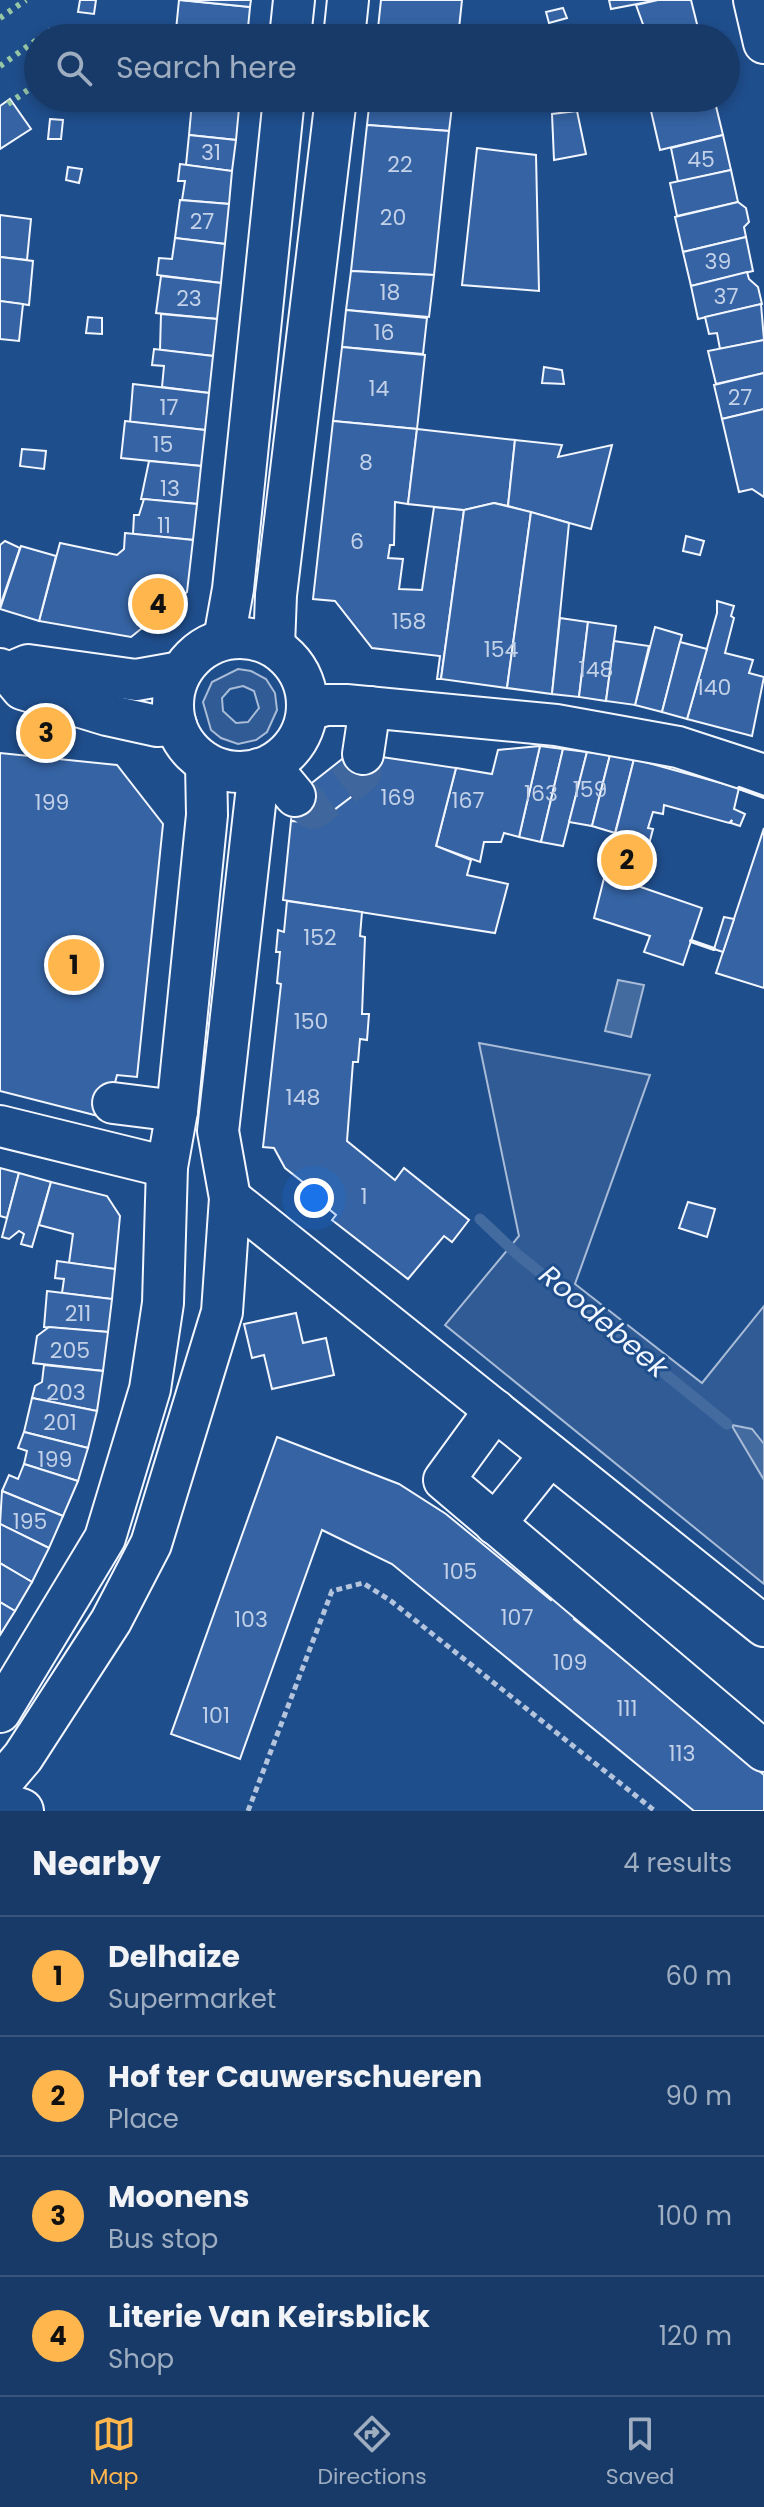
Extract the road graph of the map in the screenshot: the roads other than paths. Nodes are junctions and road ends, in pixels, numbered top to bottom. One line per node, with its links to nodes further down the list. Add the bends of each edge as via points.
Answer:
1 (294, 0): 4 (street)
2 (348, 0): 5 (street)
3 (754, 0): 6 (street)
4 (291, 24)
5 (345, 24)
6 (764, 43)
7 (283, 112): 9 (street)
8 (334, 112): 10 (street)
9 (224, 639): 10 (street, via 248,638); 12 (street, via 199,651)
10 (274, 646): 14 (street, via 303,680)
11 (5, 671): 12 (street, via 28,665 136,680); 15 (street, via 22,689 107,715)
12 (181, 672): 15 (street, via 173,698)
13 (370, 707): 14 (street, via 326,705); 16 (street); 19 (street, via 556,725 678,747)
14 (308, 710): 18 (street, via 296,743)
15 (176, 725): 17 (street, via 188,747)
16 (363, 754)
17 (206, 763): 18 (street, via 236,772); 22 (street, via 207,815)
18 (264, 768): 20 (street); 25 (street, via 218,1131)
19 (764, 775)
20 (295, 796)
21 (113, 1103): 22 (street)
22 (177, 1111): 24 (street)
23 (0, 1126): 24 (street)
24 (167, 1167): 26 (street)
25 (230, 1198): 27 (street); 28 (street)
26 (163, 1303): 27 (street); 32 (street, via 150,1389 105,1538)
27 (222, 1312): 34 (street, via 151,1544 111,1621)
28 (495, 1410): 29 (street); 30 (street, via 444,1480)
29 (550, 1455): 30 (street); 31 (street)
30 (495, 1524): 33 (street)
31 (764, 1626)
32 (0, 1712)
33 (764, 1751)
34 (0, 1784)
35 (0, 1804): 36 (main road)
36 (21, 1811)

